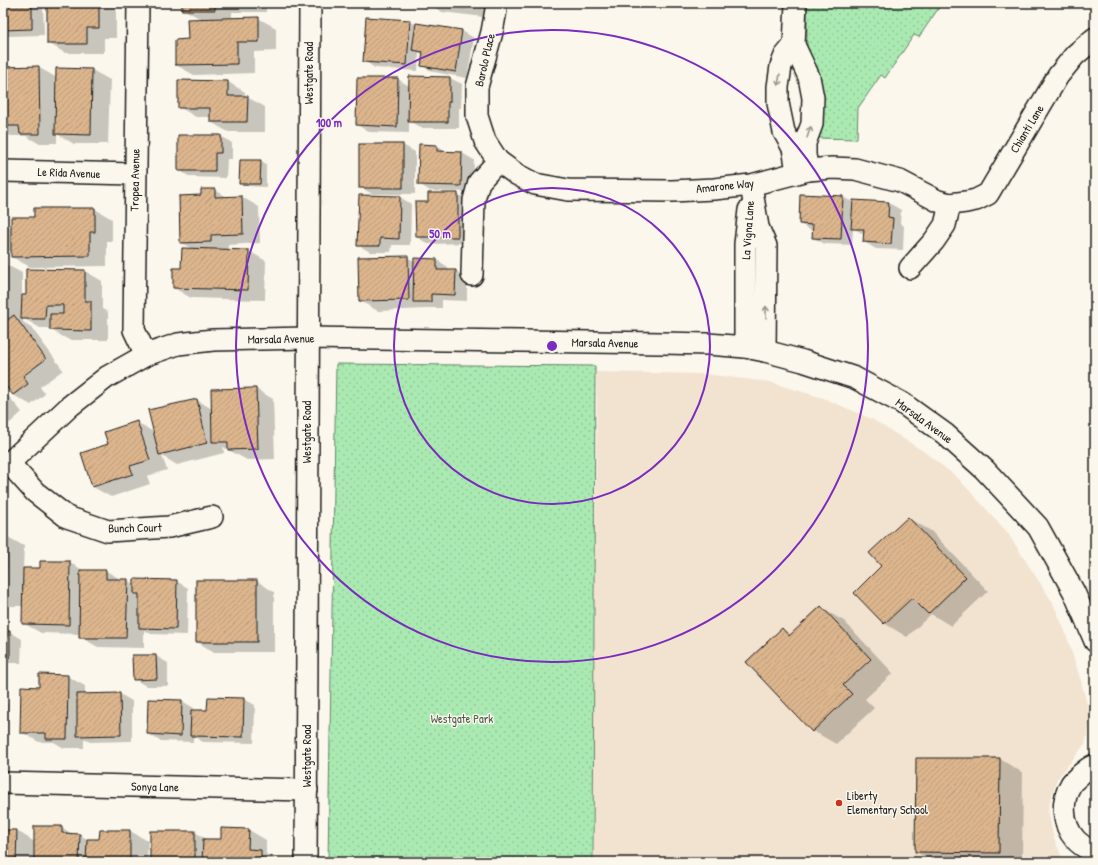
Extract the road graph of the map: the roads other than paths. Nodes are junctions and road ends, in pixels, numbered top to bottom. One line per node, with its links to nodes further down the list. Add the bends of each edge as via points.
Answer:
1 (138, 3): 10 (street, Tropea Avenue)
2 (310, 3): 15 (street, Westgate Road)
3 (496, 3): 7 (street, Barolo Place, via 492,32 477,87 477,116 485,141)
4 (796, 3): 6 (street)
5 (1095, 38): 12 (street, Chianti Lane, via 1075,55 1058,76 988,194 976,200)
6 (794, 45): 9 (street, one-way to 6, via 805,143 812,124 813,98 809,77); 9 (street, one-way to 9, via 781,66 778,103 784,132)
7 (498, 161): 11 (street, Amarone Way, via 535,184 568,190 672,191); 14 (street, via 479,182 474,200)
8 (3, 171): 10 (street, Le Rida Avenue)
9 (803, 171): 11 (street, Amarone Way); 12 (street, Amarone Way, via 855,169 900,181 938,201)
10 (135, 174): 18 (street, Tropea Avenue, via 134,330)
11 (751, 185): 16 (street, La Vigna Lane, via 745,244); 17 (street, La Vigna Lane, one-way to 11, via 766,246 758,227)
12 (950, 204): 13 (street, via 945,225)
13 (910, 268)
14 (472, 275)
15 (307, 338): 16 (street, Marsala Avenue, via 662,343); 18 (street, Marsala Avenue, via 213,340 178,344); 24 (street, Westgate Road)
16 (745, 347): 17 (street, Marsala Avenue)
17 (765, 351): 21 (street, Marsala Avenue, via 855,378 902,403 951,439 985,470 1038,527 1074,592)
18 (146, 355): 19 (street, Marsala Avenue, via 101,382 70,406)
19 (6, 465): 20 (street, Bunch Court, via 67,517 108,530 169,527)
20 (212, 517)
21 (1095, 640)
22 (1095, 765): 25 (street, via 1089,767 1072,783 1065,799 1064,815 1074,838 1084,848)
23 (3, 783): 24 (street, Sonya Lane)
24 (306, 790): 26 (street, Westgate Road)
25 (1095, 853)
26 (306, 862)

